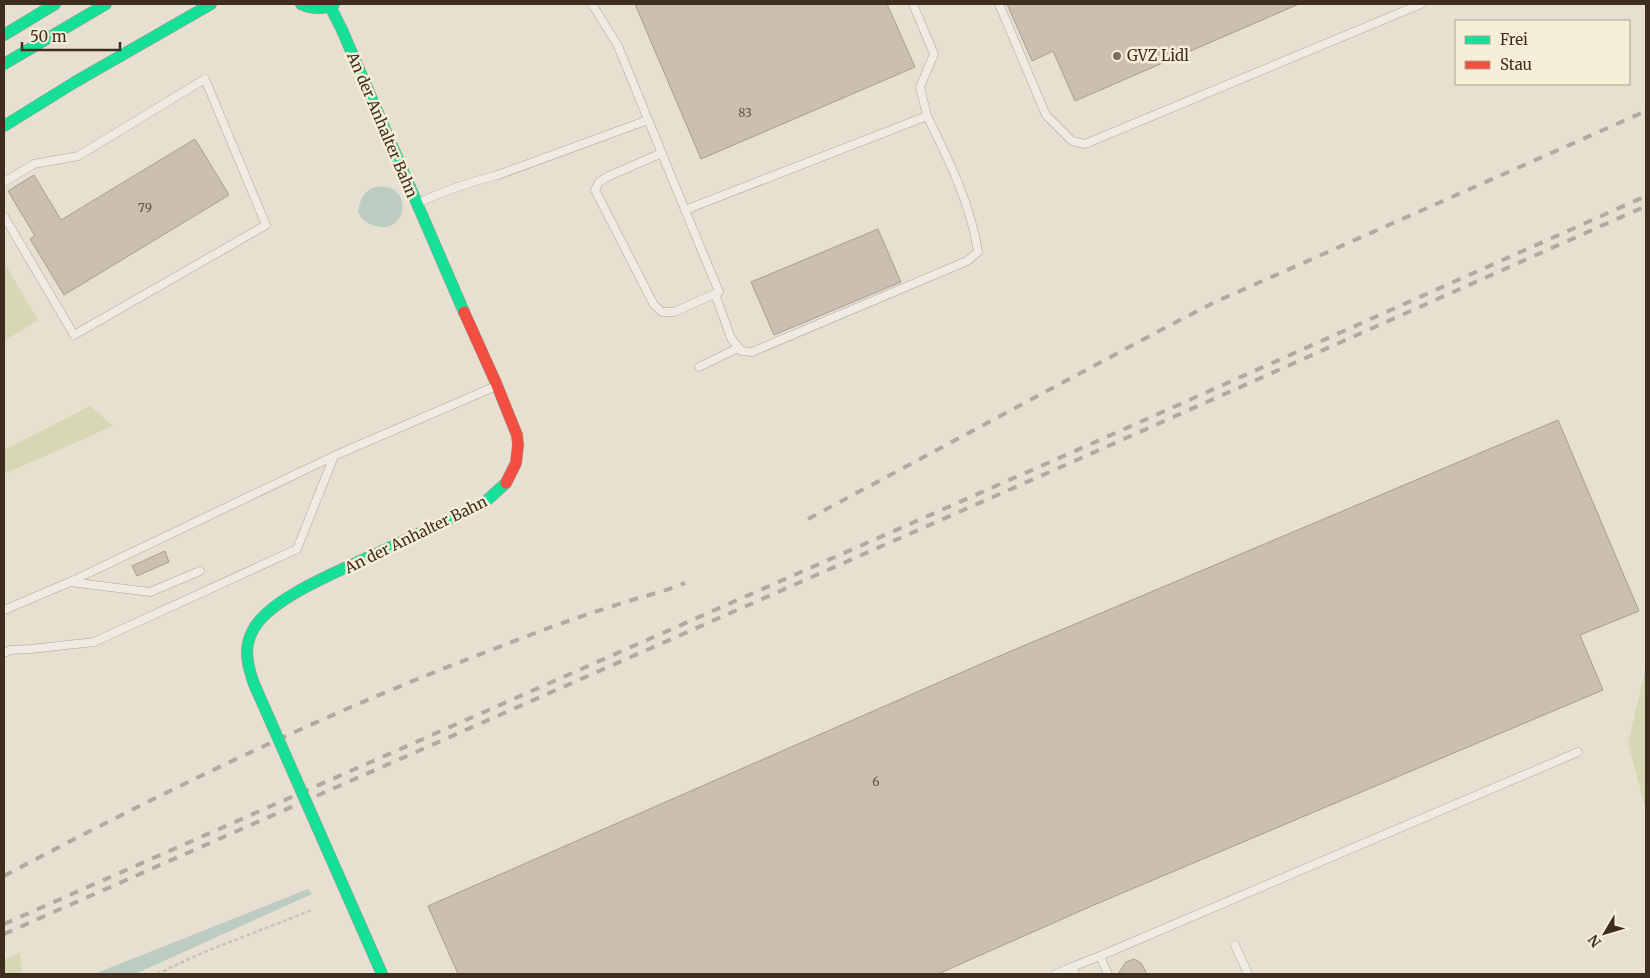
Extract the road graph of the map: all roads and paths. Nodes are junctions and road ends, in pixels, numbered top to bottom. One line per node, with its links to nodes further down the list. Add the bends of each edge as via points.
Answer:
1 (55, 4): 10 (main road)
2 (106, 4): 11 (main road)
3 (211, 4): 14 (main road)
4 (301, 4): 9 (main road, via 311,8)
5 (592, 4): 13 (lane, via 618,46)
6 (913, 4): 12 (lane, via 934,54 920,87)
7 (999, 4): 8 (lane, via 1046,115 1072,142 1085,144)
8 (1420, 4)
9 (332, 5): 17 (main road, An der Anhalter Bahn)
10 (4, 35)
11 (4, 64)
12 (927, 116): 18 (lane); 21 (lane, via 950,160 978,252 967,261 752,352)
13 (648, 120): 15 (lane); 17 (lane)
14 (4, 126)
15 (662, 153): 18 (lane); 20 (lane, via 609,176 599,182 595,190 654,305 662,312 674,312)
16 (4, 182): 19 (lane, via 34,164 78,156 205,78 266,225 74,334)
17 (416, 204): 23 (main road, An der Anhalter Bahn)
18 (685, 210): 20 (lane, via 719,292)
19 (4, 216)
20 (715, 294): 21 (lane, via 731,338)
21 (738, 348): 22 (lane)
22 (699, 367)
23 (497, 385): 24 (lane); 35 (main road, An der Anhalter Bahn, bridge, via 518,442 515,470 508,483 484,504 279,603 263,615 248,642 247,655 254,684)
24 (334, 456): 26 (lane); 28 (lane, via 297,549 94,642)
25 (200, 571): 26 (lane, via 150,592)
26 (70, 582): 27 (lane)
27 (4, 610)
28 (4, 653)
29 (1578, 752): 32 (lane)
30 (312, 910): 34 (path)
31 (1235, 944): 38 (lane)
32 (1100, 956): 33 (lane); 37 (lane)
33 (1073, 971): 36 (lane)
34 (157, 974)
35 (382, 974)
36 (1056, 974)
37 (1108, 974)
38 (1248, 974)

